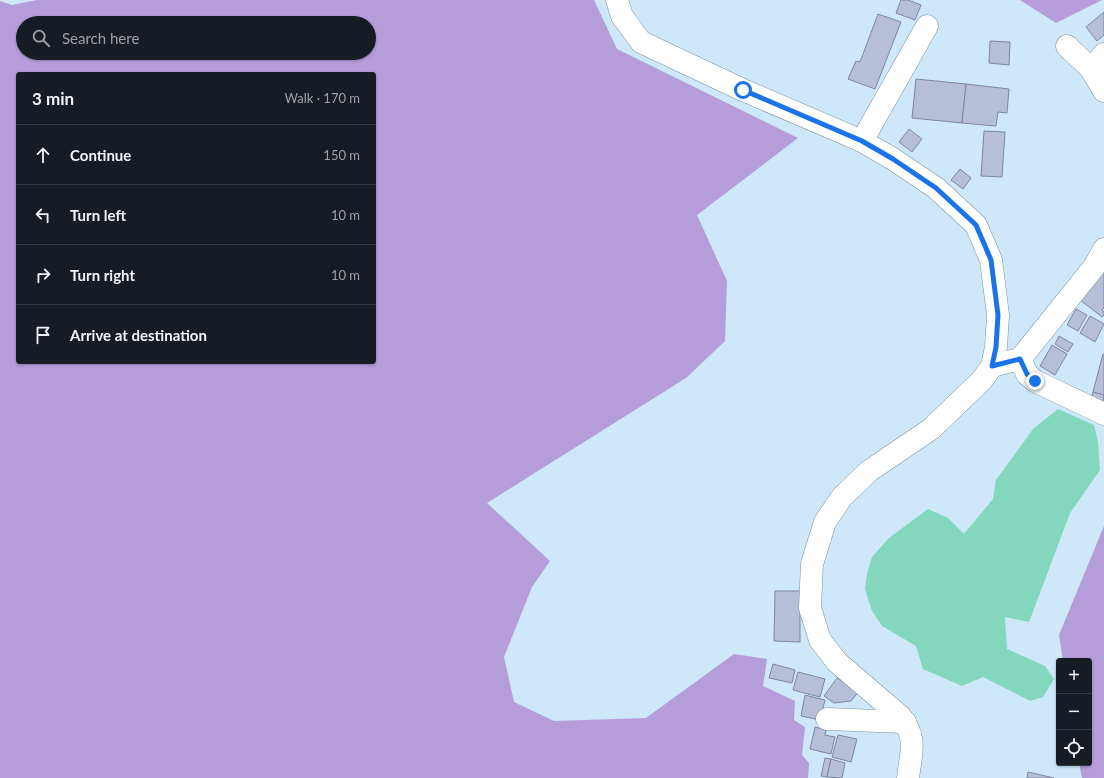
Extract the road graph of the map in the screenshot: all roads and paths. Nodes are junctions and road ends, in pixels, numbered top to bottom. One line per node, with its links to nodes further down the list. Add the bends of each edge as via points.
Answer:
1 (617, 0): 6 (street, via 622,16 641,42 743,90)
2 (927, 26): 6 (street)
3 (1067, 46): 4 (street)
4 (1097, 61): 5 (street)
5 (1104, 90)
6 (862, 141): 9 (street, via 936,188 976,225 991,260 998,315)
7 (1104, 249): 8 (street, via 1094,267)
8 (1020, 359): 9 (street); 10 (street, via 1027,374 1035,381)
9 (992, 366): 12 (street, via 982,380 931,428 869,471 842,497 825,522 812,564 810,608 820,640 837,662)
10 (1104, 414)
11 (827, 719): 12 (street)
12 (904, 722): 13 (street, via 911,734 912,743)
13 (908, 778)

